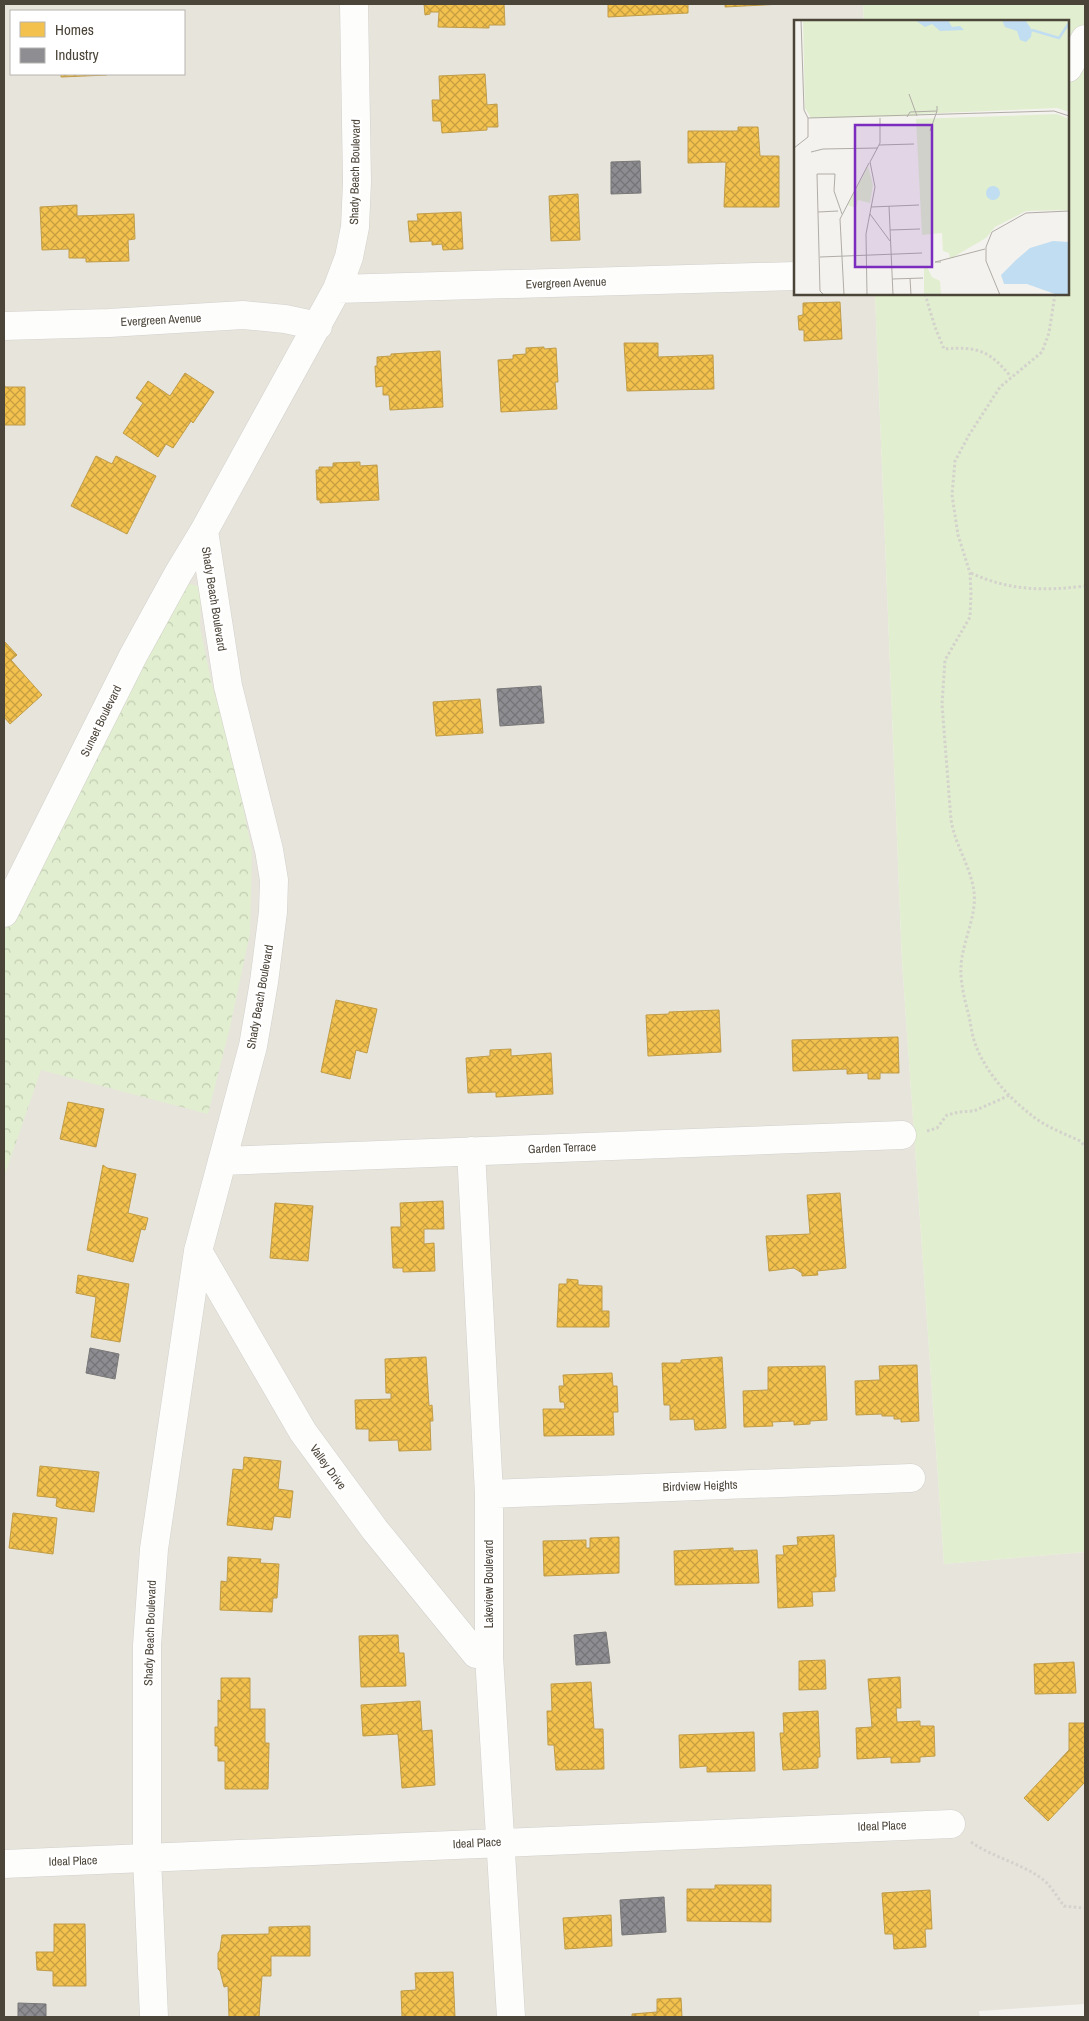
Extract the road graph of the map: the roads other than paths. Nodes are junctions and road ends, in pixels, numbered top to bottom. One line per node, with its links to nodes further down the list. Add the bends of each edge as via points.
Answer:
1 (354, 4): 5 (street, Shady Beach Boulevard, via 355,227 349,257)
2 (1085, 39): 3 (street)
3 (1069, 66)
4 (794, 276): 5 (street, Evergreen Avenue)
5 (337, 289): 7 (street, Shady Beach Boulevard)
6 (4, 326): 7 (street, Evergreen Avenue, via 243,315)
7 (318, 326): 8 (street, Shady Beach Boulevard)
8 (204, 531): 9 (street, Sunset Boulevard, via 133,656); 12 (street, Shady Beach Boulevard, via 228,686 257,797 274,880 273,912 253,1046)
9 (4, 913)
10 (902, 1135): 11 (street, Garden Terrace)
11 (471, 1151): 12 (street, Garden Terrace); 15 (street, Lakeview Boulevard)
12 (222, 1160): 13 (street, Shady Beach Boulevard)
13 (198, 1251): 16 (street, Valley Drive, via 303,1432 375,1530 476,1654); 19 (street, Shady Beach Boulevard, via 154,1549 147,1645)
14 (911, 1478): 15 (street, Birdview Heights)
15 (489, 1494): 16 (street, Lakeview Boulevard)
16 (489, 1656): 18 (street, Lakeview Boulevard)
17 (951, 1824): 18 (street, Ideal Place)
18 (501, 1842): 19 (street, Ideal Place); 22 (street, Lakeview Boulevard)
19 (147, 1858): 20 (street, Ideal Place); 21 (street, Shady Beach Boulevard)
20 (4, 1864)
21 (154, 2017)
22 (511, 2017)

